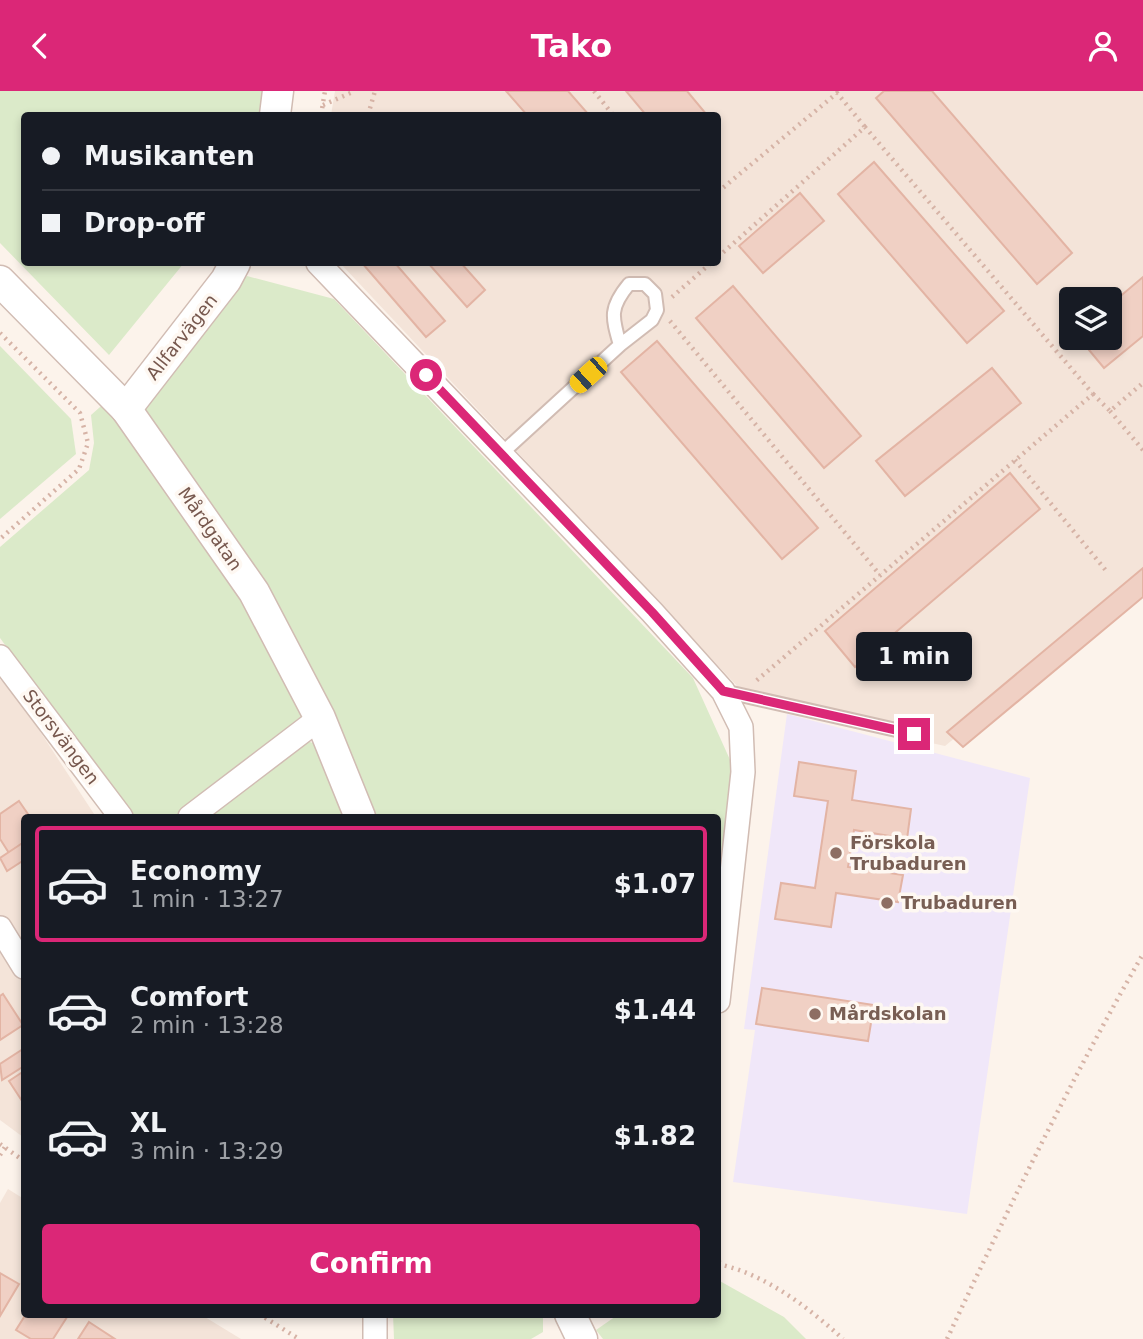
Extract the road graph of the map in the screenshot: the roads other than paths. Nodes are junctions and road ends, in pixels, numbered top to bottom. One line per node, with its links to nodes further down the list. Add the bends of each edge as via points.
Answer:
1 (278, 91): 2 (street)
2 (275, 112)
3 (233, 266): 7 (street, Allfarvägen)
4 (321, 266): 8 (street)
5 (0, 281): 7 (street, Mårdgatan)
6 (620, 345): 6 (lane, via 652,320 657,310 655,294 645,284 629,284 618,298 612,317); 8 (lane)
7 (126, 409): 11 (street, Mårdgatan, via 254,592)
8 (501, 454): 10 (street)
9 (1, 659): 13 (street, Storsvängen)
10 (731, 693): 12 (lane); 18 (street, via 741,727 743,772)
11 (320, 717): 14 (street); 15 (street, Mårdgatan)
12 (914, 734)
13 (119, 814)
14 (194, 814)
15 (359, 814)
16 (0, 928): 17 (street)
17 (21, 962)
18 (721, 974)
19 (375, 1318): 21 (street)
20 (572, 1318): 22 (street)
21 (375, 1339)
22 (582, 1339)

